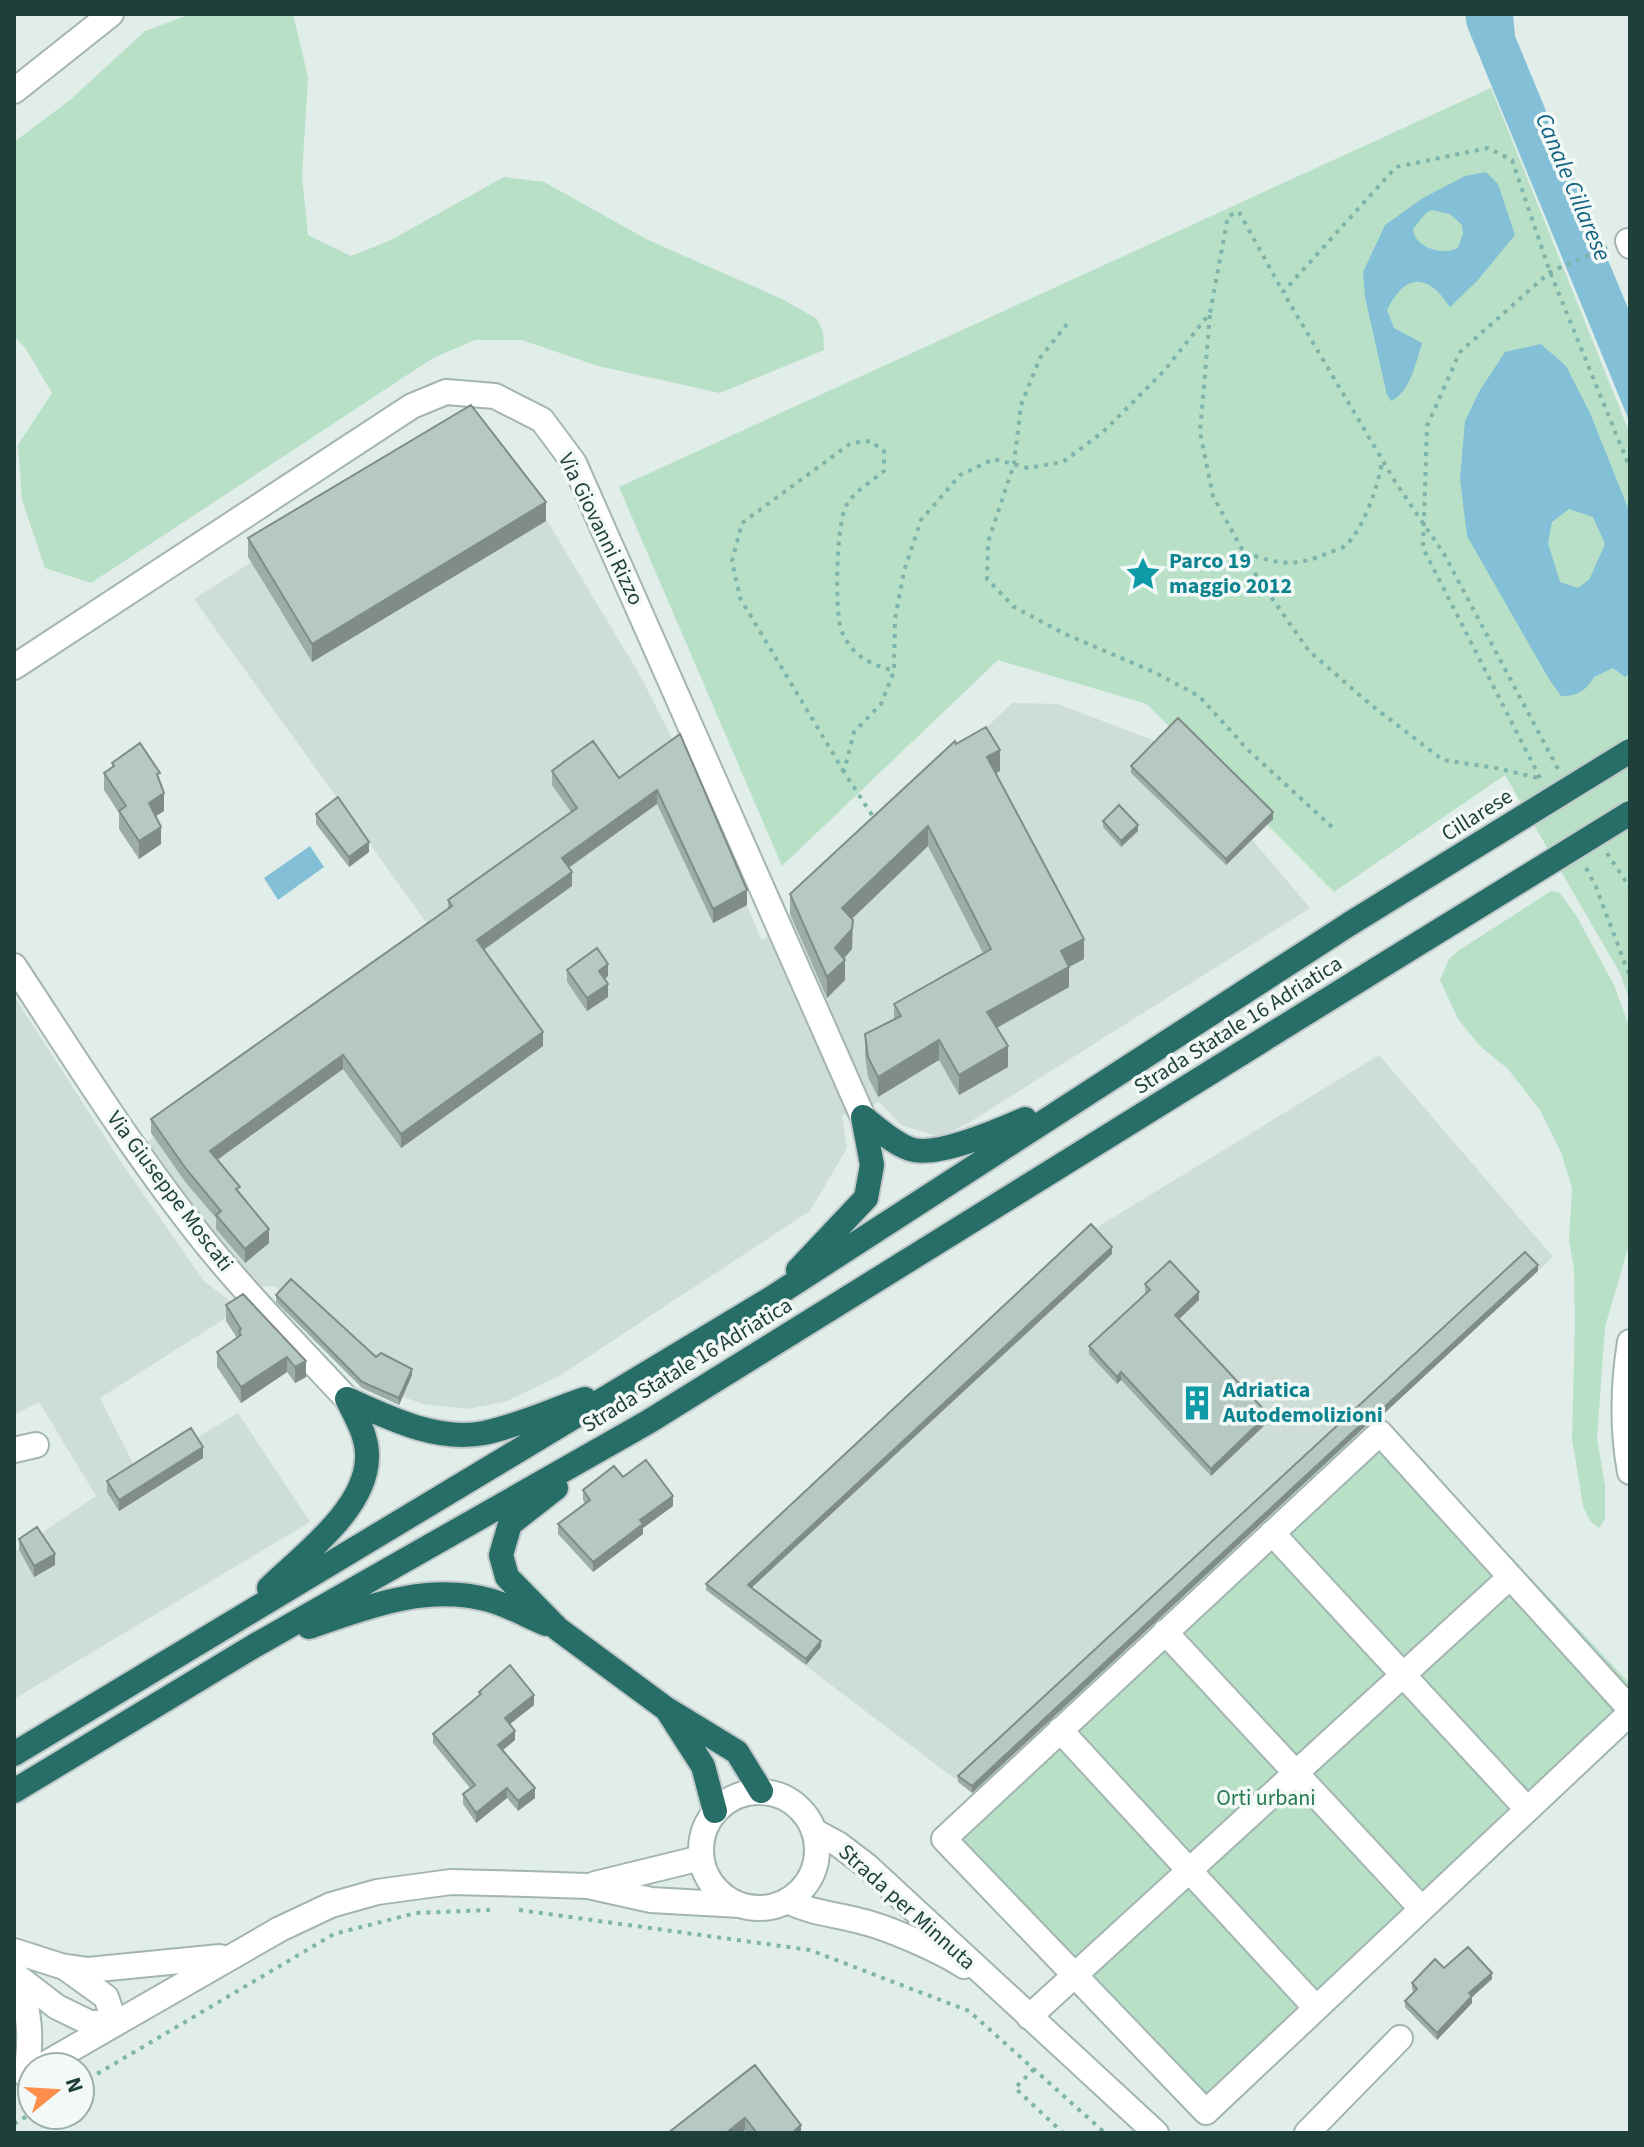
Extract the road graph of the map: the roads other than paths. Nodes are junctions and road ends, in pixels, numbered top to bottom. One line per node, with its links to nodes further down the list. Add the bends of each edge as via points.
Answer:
1 (111, 14): 2 (street)
2 (14, 91)
3 (14, 667): 10 (street, Via Giovanni Rizzo, via 412,406 446,392 495,396 542,420 574,463)
4 (1625, 744): 5 (street); 7 (highway, Cillarese, bridge)
5 (1630, 760)
6 (1630, 813): 15 (highway, Strada Statale 16 Adriatica, bridge)
7 (1351, 923): 9 (highway, Strada Statale 16 Adriatica)
8 (14, 966): 14 (street, Via Giuseppe Moscati, via 192,1227)
9 (1097, 1087): 10 (highway, via 994,1134 943,1148 912,1150); 11 (highway, Strada Statale 16 Adriatica)
10 (863, 1117): 11 (highway, via 872,1165 866,1198)
11 (770, 1299): 13 (highway, Strada Statale 16 Adriatica)
12 (1630, 1342): 16 (street, via 1623,1381)
13 (629, 1384): 14 (highway, via 483,1433 438,1433); 19 (highway, Strada Statale 16 Adriatica)
14 (347, 1399): 19 (highway, via 362,1428 367,1458 357,1493 340,1521)
15 (648, 1422): 20 (highway, via 510,1524 501,1555 507,1577); 22 (highway, Strada Statale 16 Adriatica)
16 (1630, 1472)
17 (1272, 1533): 18 (street, via 1380,1433); 21 (street); 23 (street)
18 (1509, 1578): 23 (street); 25 (street)
19 (235, 1619): 27 (highway, Strada Statale 16 Adriatica)
20 (558, 1629): 22 (highway, via 489,1600 433,1593 402,1597); 24 (highway)
21 (1165, 1632): 26 (street); 28 (street)
22 (254, 1646): 29 (highway, Strada Statale 16 Adriatica)
23 (1403, 1675): 28 (street); 31 (street)
24 (665, 1708): 30 (highway, via 737,1752); 32 (highway, via 703,1766)
25 (1630, 1711): 31 (street)
26 (1060, 1730): 35 (street); 44 (street, via 944,1839)
27 (17, 1751)
28 (1296, 1773): 35 (street); 39 (street)
29 (14, 1791)
30 (761, 1791): 32 (street, via 736,1796); 33 (street, via 799,1807)
31 (1527, 1809): 39 (street)
32 (715, 1811): 34 (street, via 701,1841)
33 (814, 1831): 37 (street, via 813,1871); 45 (street, Strada per Minnuta, via 867,1866)
34 (701, 1858): 36 (street); 38 (street, via 714,1887)
35 (1189, 1870): 44 (street); 46 (street)
36 (588, 1886): 38 (street, via 651,1900); 41 (street, via 451,1882 377,1892 331,1905)
37 (787, 1901): 38 (street, via 772,1907); 45 (street, Strada per Minnuta, via 811,1912 863,1921 950,1957)
38 (740, 1905)
39 (1421, 1908): 46 (street)
40 (14, 1951): 42 (street)
41 (231, 1956): 42 (street, via 88,1970); 48 (street)
42 (61, 1966): 48 (street, via 106,1997)
43 (16, 1975): 48 (street, via 57,2007 90,2023); 50 (street, via 28,2006)
44 (1074, 1975): 46 (street, via 1206,2112); 47 (street)
45 (996, 1987): 47 (street, Strada per Minnuta)
46 (1316, 2008)
47 (1029, 2017): 52 (street, Strada per Minnuta)
48 (115, 2023): 51 (street)
49 (1400, 2038): 53 (street)
50 (30, 2051)
51 (67, 2051)
52 (1156, 2133)
53 (1307, 2133)

